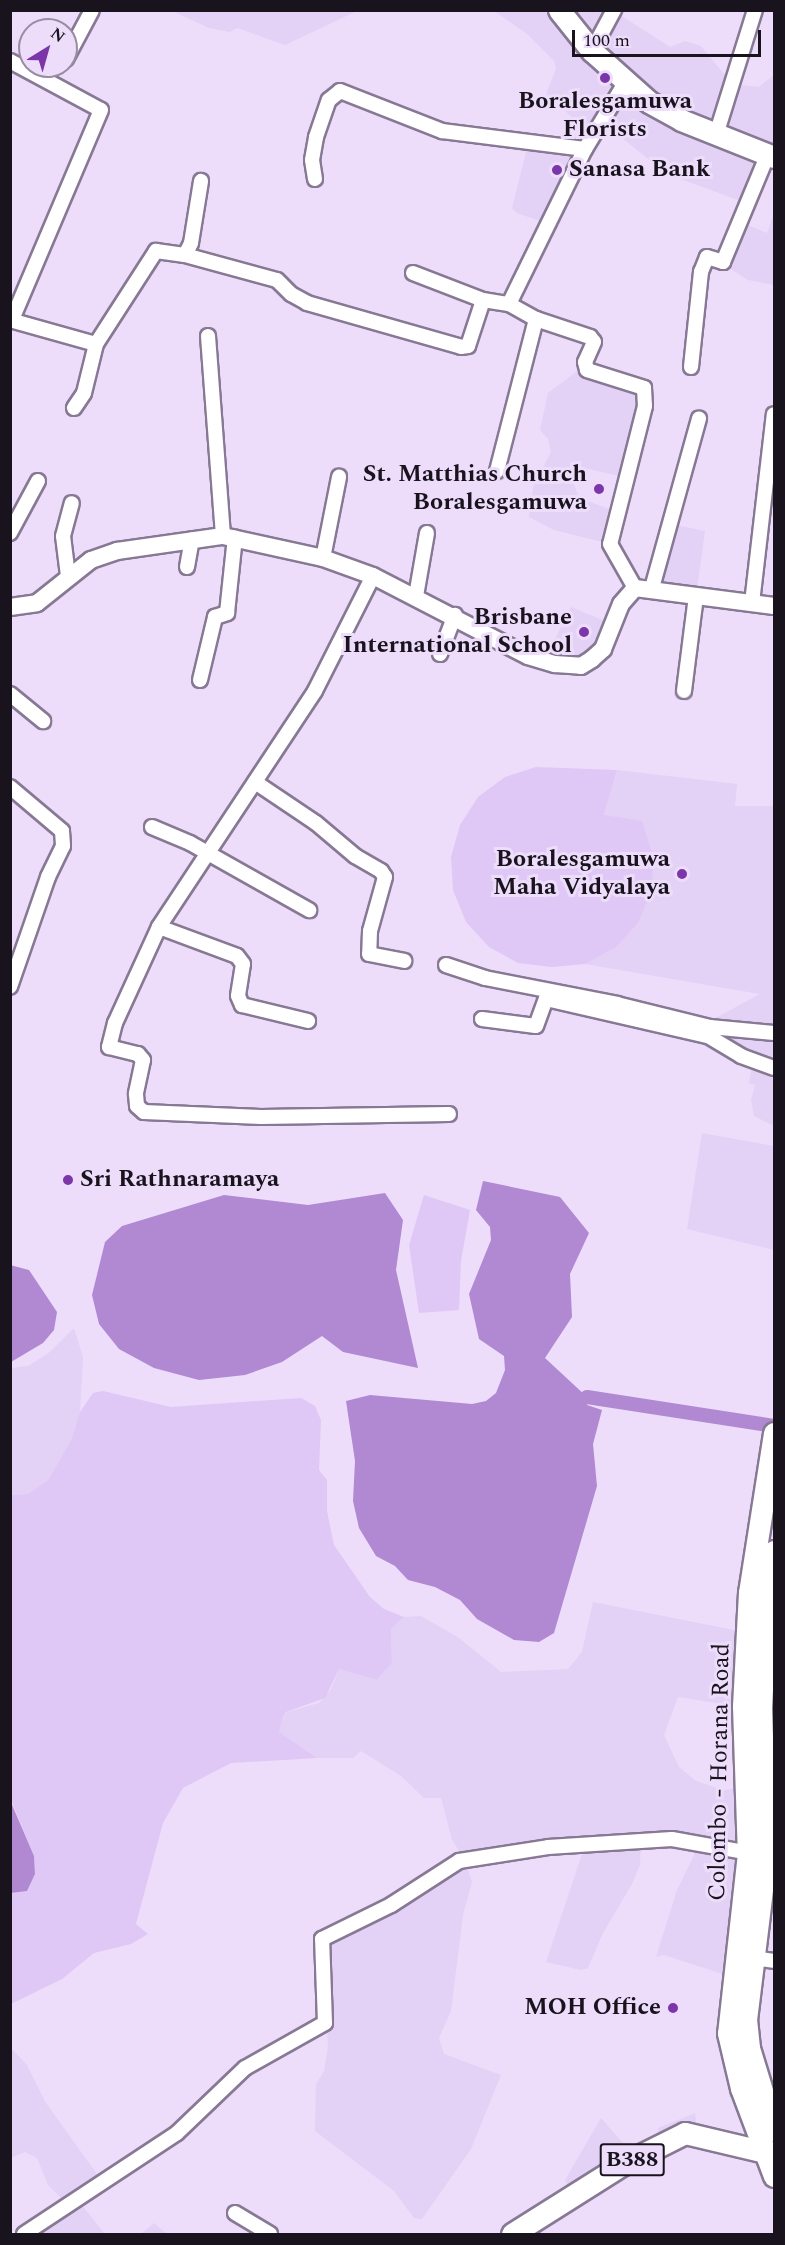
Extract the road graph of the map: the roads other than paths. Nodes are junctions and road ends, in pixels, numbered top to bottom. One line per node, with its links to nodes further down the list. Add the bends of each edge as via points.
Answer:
1 (92, 10): 5 (street)
2 (559, 10): 6 (main road)
3 (614, 10): 6 (street)
4 (754, 10): 11 (street)
5 (78, 36)
6 (592, 51): 10 (main road)
7 (10, 61): 9 (street)
8 (54, 78): 9 (street)
9 (52, 82): 21 (street, via 100,110)
10 (625, 83): 11 (main road, via 649,102); 12 (street)
11 (716, 135): 13 (main road)
12 (585, 149): 14 (street, via 442,131 340,91 328,100 316,137 312,160); 19 (street)
13 (771, 156): 24 (street, via 723,262 707,257)
14 (315, 179)
15 (201, 181): 16 (street, via 191,243)
16 (185, 255): 18 (street, via 277,280 307,303 461,347 468,346); 23 (street, via 156,251)
17 (413, 273): 18 (street)
18 (483, 300): 19 (street)
19 (509, 304): 20 (street)
20 (536, 319): 28 (street); 40 (street, via 590,337 594,342 585,362 587,370 644,388 647,395 610,544)
21 (11, 320): 23 (street)
22 (208, 336): 34 (street)
23 (96, 344): 25 (street, via 84,393)
24 (691, 367)
25 (74, 408)
26 (774, 414): 43 (street)
27 (699, 418): 40 (street)
28 (497, 471)
29 (339, 477): 36 (street)
30 (38, 481): 32 (street)
31 (72, 503): 38 (street, via 63,536)
32 (10, 533)
33 (427, 533): 41 (street)
34 (229, 537): 35 (street); 36 (street); 48 (street, via 227,613 215,616)
35 (192, 539): 37 (street); 38 (street, via 117,551 80,564)
36 (323, 558): 39 (street)
37 (187, 567)
38 (68, 576): 45 (street, via 37,603)
39 (374, 576): 41 (street); 52 (street, via 315,691)
40 (644, 588): 42 (street); 46 (street, via 621,604 603,649 581,666 528,656)
41 (416, 596): 46 (street)
42 (696, 596): 43 (street); 49 (street)
43 (752, 603): 44 (street)
44 (774, 606)
45 (11, 607)
46 (455, 615): 47 (street)
47 (440, 654)
48 (200, 680)
49 (684, 691)
50 (10, 693): 51 (street)
51 (43, 721)
52 (255, 782): 55 (street); 58 (street, via 386,876 369,931 369,954)
53 (10, 787): 60 (street, via 62,831 63,846 48,877)
54 (152, 827): 55 (street)
55 (209, 854): 56 (street); 57 (street)
56 (309, 910)
57 (159, 927): 62 (street, via 237,956 243,964 238,996 242,1005); 65 (street, via 115,1023 109,1047 138,1054 143,1060 136,1094 137,1106 144,1112 261,1117)
58 (404, 961)
59 (446, 965): 63 (street, via 485,978 710,1027)
60 (10, 987)
61 (482, 1019): 64 (street, via 536,1026 546,999 708,1036 741,1056)
62 (308, 1021)
63 (774, 1033)
64 (774, 1068)
65 (449, 1114)
66 (774, 1439): 68 (main road, Colombo - Horana Road, via 749,1592)
67 (774, 1551): 68 (main road, Colombo - Horana Road, via 767,1594)
68 (760, 1724): 69 (main road, Colombo - Horana Road)
69 (757, 1855): 70 (main road, Colombo - Horana Road); 73 (main road, Colombo - Horana Road, via 728,2033 741,2088); 76 (street, via 672,1839 548,1847 459,1861 391,1905 322,1939 325,2023 245,2068 177,2133)
70 (753, 1958): 71 (street); 72 (main road, Colombo - Horana Road, via 746,2032)
71 (774, 1961)
72 (774, 2130)
73 (769, 2154): 74 (main road, Colombo - Horana Road); 78 (main road, B388, via 685,2133 623,2164)
74 (774, 2176)
75 (235, 2213): 77 (street)
76 (24, 2235)
77 (270, 2235)
78 (512, 2235)

